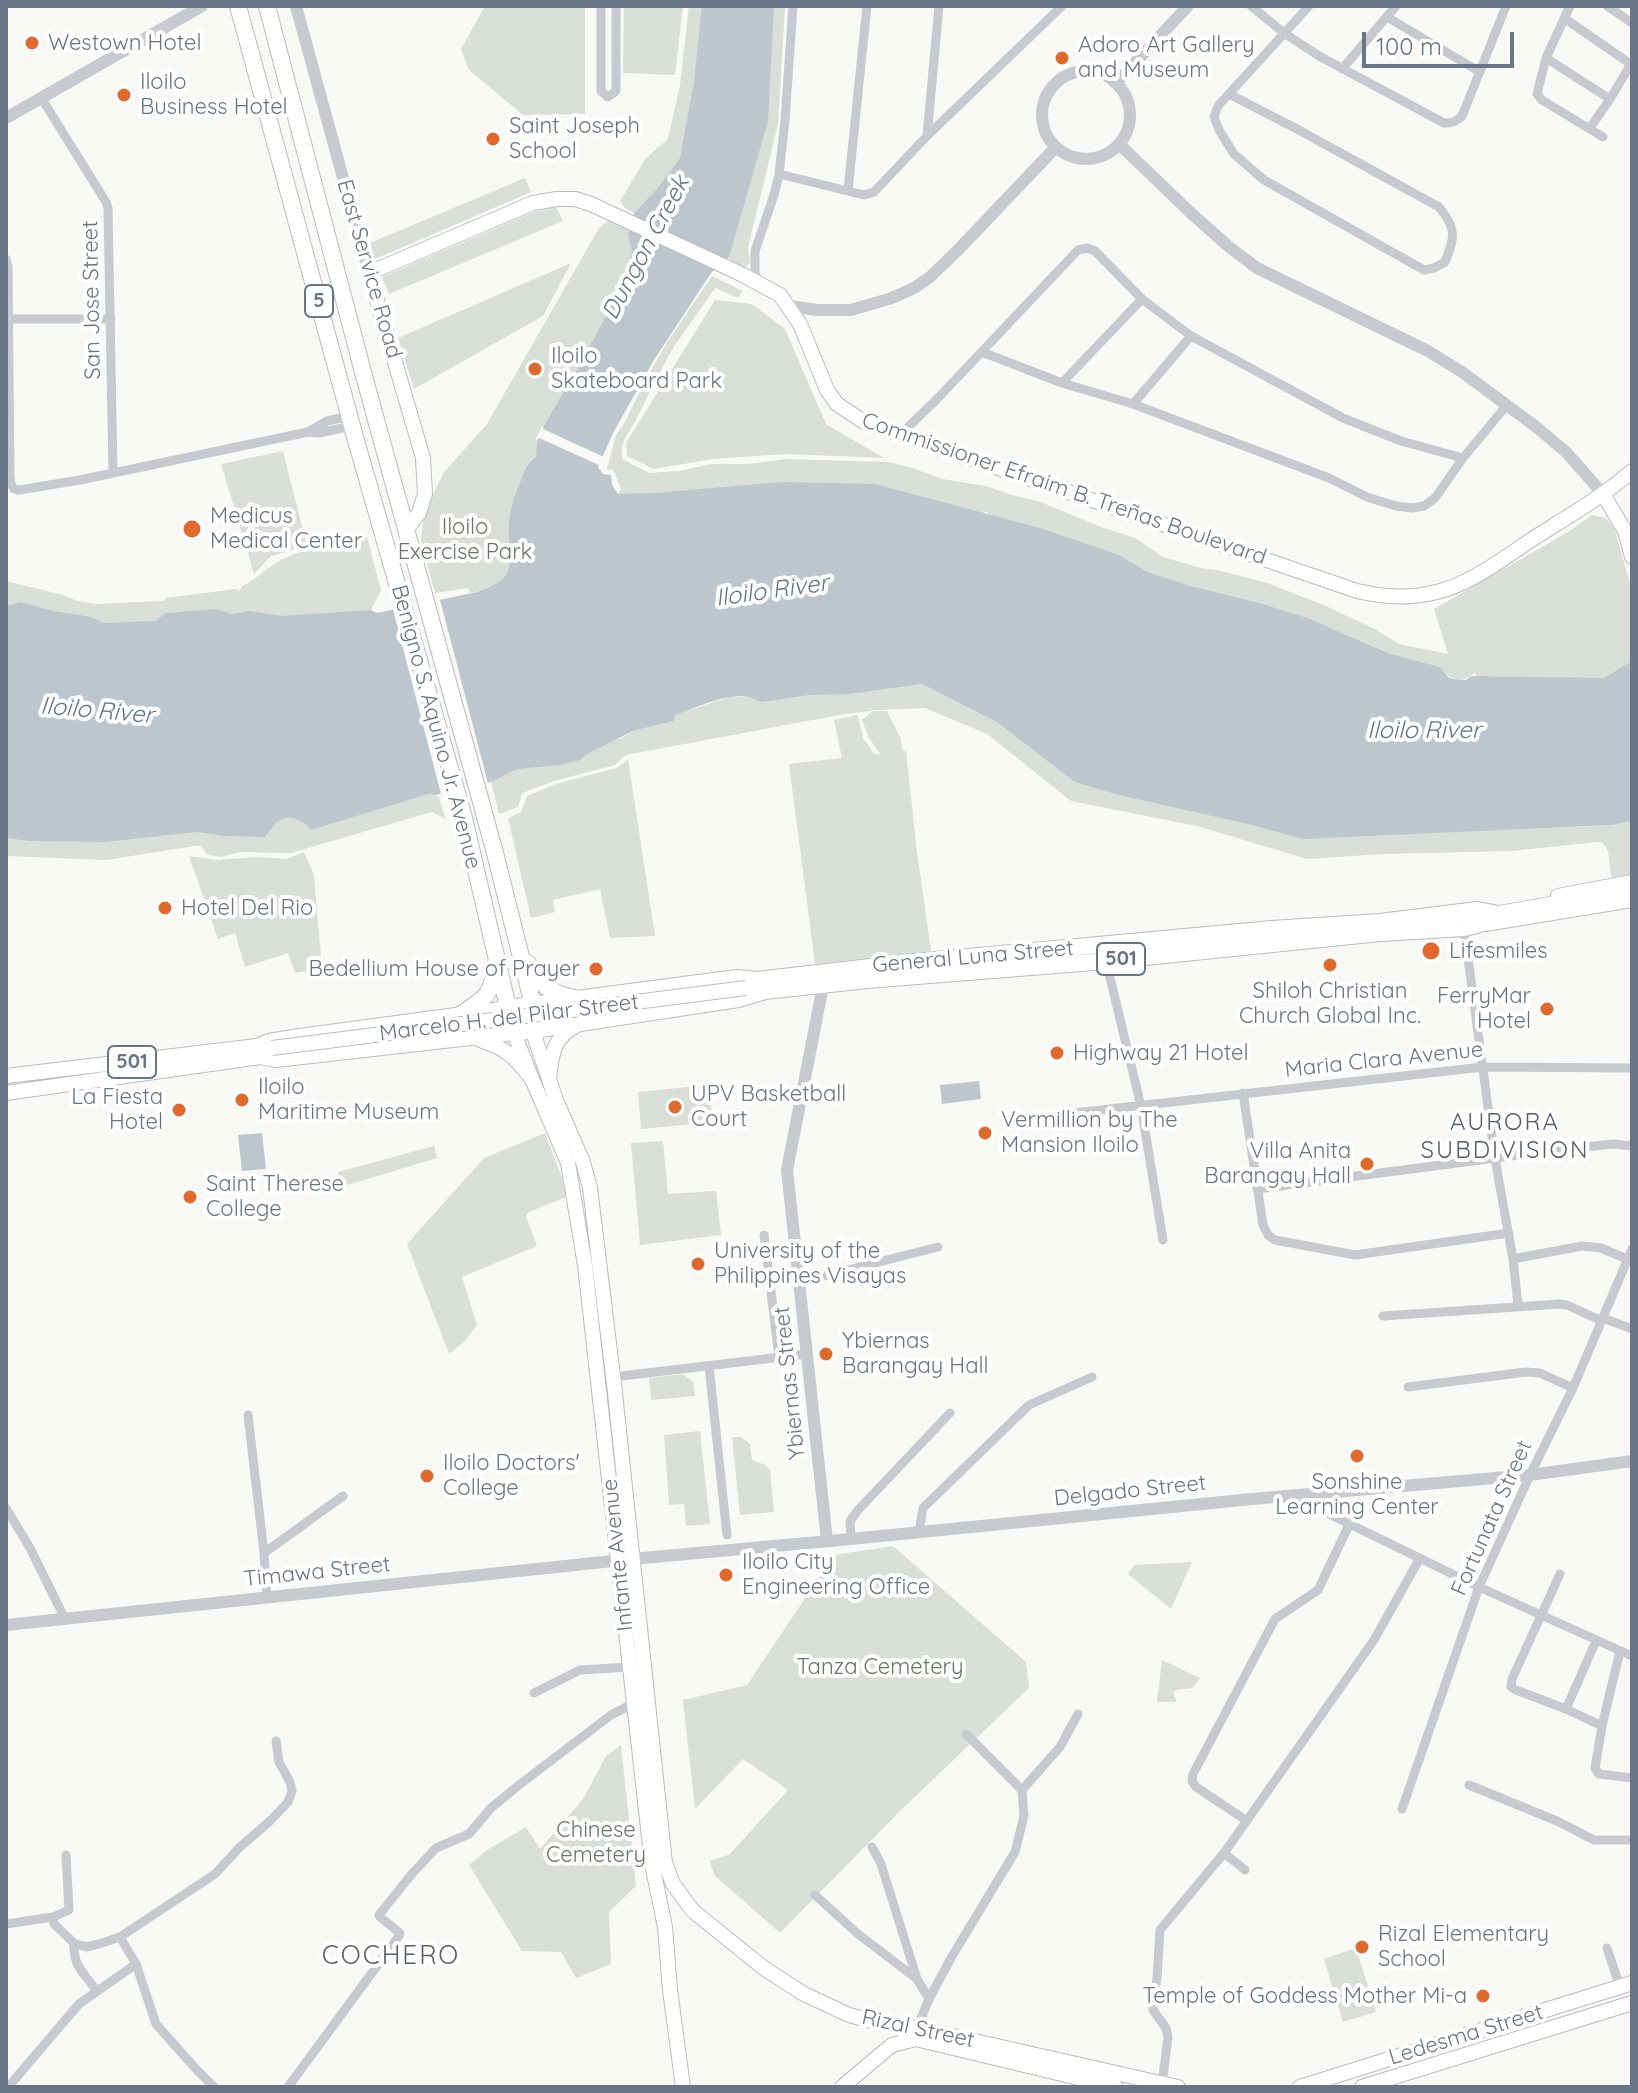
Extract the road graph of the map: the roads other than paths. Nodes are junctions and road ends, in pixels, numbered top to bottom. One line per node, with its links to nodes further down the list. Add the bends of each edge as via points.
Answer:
1 (202, 6): 29 (street)
2 (238, 6): 31 (highway, Benigno S. Aquino Jr. Avenue / 5)
3 (267, 6): 28 (highway, Benigno S. Aquino Jr. Avenue / 5)
4 (296, 6): 41 (street, East Service Road)
5 (601, 6): 6 (street, via 601,91 608,97 616,91)
6 (616, 6)
7 (793, 6): 38 (street)
8 (867, 6): 39 (street)
9 (939, 6): 34 (street)
10 (1062, 6): 34 (street)
11 (1188, 6): 26 (street)
12 (1251, 6): 21 (street)
13 (1309, 6): 21 (street)
14 (1396, 6): 18 (street)
15 (1570, 6): 19 (street)
16 (1607, 6): 20 (street)
17 (1503, 7): 25 (street)
18 (1387, 17): 24 (street); 25 (street)
19 (1564, 18): 22 (street); 23 (street)
20 (1632, 23)
21 (1284, 33): 24 (street); 27 (street)
22 (1546, 58): 30 (street); 33 (street, via 1537,94)
23 (1631, 65): 30 (street)
24 (1342, 69): 25 (street, via 1444,123 1462,116)
25 (1480, 72)
26 (1116, 83): 36 (street, via 1130,108 1130,122); 37 (street, via 1104,75 1073,73 1049,91 1042,120)
27 (1229, 94): 27 (street, via 1214,117 1219,130 1234,154 1264,180 1424,270 1445,262 1455,238 1450,219 1439,207)
28 (290, 95): 31 (highway); 58 (highway, Benigno S. Aquino Jr. Avenue / 5)
29 (42, 99): 32 (street); 46 (street, San Jose Street, via 106,202)
30 (1610, 99): 33 (street)
31 (265, 101): 52 (highway, Benigno S. Aquino Jr. Avenue / 5)
32 (6, 118)
33 (1590, 128): 35 (street)
34 (927, 136): 39 (street, via 874,192)
35 (1603, 137)
36 (1119, 144): 37 (street, via 1094,159 1067,155); 51 (street, via 1257,268 1428,351)
37 (1056, 147): 44 (street, via 958,250 914,288 851,310)
38 (779, 174): 39 (street); 42 (street, via 755,251)
39 (848, 190)
40 (6, 259): 45 (street)
41 (369, 273): 42 (main road, Commissioner Efraim B. Treñas Boulevard, via 533,203 575,199); 58 (main road, East Service Road, via 423,458 425,494)
42 (755, 282): 44 (main road, Commissioner Efraim B. Treñas Boulevard)
43 (1142, 299): 47 (street); 48 (street, via 1095,251 1078,250); 49 (street)
44 (789, 306): 53 (main road, Commissioner Efraim B. Treñas Boulevard, via 837,404 864,422)
45 (8, 319): 46 (street); 56 (street, via 14,489)
46 (111, 319): 56 (street, San Jose Street)
47 (1191, 336): 50 (street); 54 (street, via 1343,418)
48 (982, 352): 49 (street); 53 (street)
49 (1062, 383): 50 (street)
50 (1133, 404): 54 (street, via 1396,506 1424,506)
51 (1507, 405): 54 (street); 57 (street, via 1566,452)
52 (350, 421): 56 (street, via 327,421 308,432); 61 (highway, Benigno S. Aquino Jr. Avenue / 5)
53 (901, 434): 57 (main road, Commissioner Efraim B. Treñas Boulevard, via 1384,597 1439,592 1477,575)
54 (1463, 458)
55 (1632, 471): 57 (main road, Commissioner Efraim B. Treñas Boulevard)
56 (113, 473)
57 (1603, 494): 59 (main road, via 1626,534)
58 (406, 530): 60 (highway, Benigno S. Aquino Jr. Avenue / 5)
59 (1632, 557)
60 (490, 837): 61 (highway); 66 (highway, Benigno S. Aquino Jr. Avenue / 5)
61 (469, 842): 68 (highway, Benigno S. Aquino Jr. Avenue / 5)
62 (1632, 882): 65 (main road, General Luna Street / 501)
63 (1632, 891): 65 (highway, General Luna Street / 501)
64 (1632, 900): 65 (main road, General Luna Street / 501)
65 (1472, 921): 67 (highway, General Luna Street / 501, via 1380,933); 81 (street)
66 (519, 946): 72 (highway, via 543,986); 73 (highway, Benigno S. Aquino Jr. Avenue / 5)
67 (1145, 949): 69 (highway, General Luna Street / 501); 70 (highway, General Luna Street / 501, via 914,962)
68 (495, 952): 74 (highway, Benigno S. Aquino Jr. Avenue / 5); 75 (highway, via 491,990)
69 (1106, 961): 71 (highway, General Luna Street / 501); 88 (street)
70 (756, 986): 71 (highway, General Luna Street / 501); 72 (highway, General Luna Street, via 737,978); 76 (highway, General Luna Street, via 738,999); 80 (main road, Marcelo H. del Pilar Street / 501, bridge)
71 (823, 986): 100 (street, Ybiernas Street, via 787,1170)
72 (579, 1000): 73 (highway, General Luna Street)
73 (533, 1005): 74 (highway, Marcelo H. del Pilar Street); 77 (highway, Benigno S. Aquino Jr. Avenue / 5)
74 (508, 1008): 75 (main road, Marcelo H. del Pilar Street); 78 (highway, Benigno S. Aquino Jr. Avenue / 5)
75 (460, 1015): 80 (main road, Marcelo H. del Pilar Street, via 269,1041)
76 (582, 1022): 77 (highway, General Luna Street); 85 (main road, via 554,1045)
77 (538, 1030): 78 (highway, Marcelo H. del Pilar Street); 85 (main road, Infante Avenue, via 535,1038)
78 (514, 1033): 79 (main road, Marcelo H. del Pilar Street); 84 (main road, Infante Avenue)
79 (472, 1037): 80 (main road, Marcelo H. del Pilar Street, via 276,1060); 84 (main road, via 507,1050)
80 (263, 1050): 83 (main road, Marcelo H. del Pilar Street / 501); 86 (main road, Marcelo H. del Pilar Street / 501)
81 (1483, 1067): 82 (street, Maria Clara Avenue); 87 (street, Maria Clara Avenue); 91 (street)
82 (1632, 1068)
83 (6, 1076)
84 (532, 1079): 118 (main road, Infante Avenue, via 572,1180)
85 (549, 1079): 108 (main road, Infante Avenue, via 590,1188)
86 (6, 1093)
87 (1243, 1093): 88 (street, Maria Clara Avenue); 92 (street)
88 (1141, 1106): 89 (street, Maria Clara Avenue); 95 (street)
89 (1074, 1113)
90 (1632, 1146): 91 (street)
91 (1495, 1159): 92 (street); 93 (street)
92 (1257, 1189): 93 (street, via 1268,1235 1344,1254)
93 (1509, 1233): 98 (street)
94 (764, 1235): 106 (street)
95 (1163, 1240)
96 (938, 1247): 100 (street)
97 (1632, 1249): 99 (street, Fortunata Street)
98 (1513, 1259): 99 (street, via 1582,1246); 101 (street)
99 (1627, 1259): 103 (street, Fortunata Street)
100 (800, 1282): 105 (street, Ybiernas Street)
101 (1518, 1305): 102 (street); 103 (street, via 1567,1305)
102 (1383, 1316)
103 (1602, 1320): 104 (street); 111 (street, Fortunata Street)
104 (1632, 1329)
105 (807, 1354): 106 (street); 124 (street, Ybiernas Street)
106 (779, 1357): 107 (street)
107 (709, 1366): 108 (street); 122 (street)
108 (613, 1377): 118 (main road, Infante Avenue)
109 (1092, 1377): 121 (street, via 1029,1405 923,1508)
110 (1408, 1387): 111 (street, via 1526,1372)
111 (1573, 1388): 115 (street, Fortunata Street)
112 (950, 1413): 123 (street, via 850,1521)
113 (248, 1415): 125 (street)
114 (1632, 1461): 115 (street, Delgado Street)
115 (1530, 1475): 117 (street, Delgado Street); 129 (street, Fortunata Street)
116 (343, 1496): 125 (street)
117 (1292, 1496): 120 (street); 121 (street, Delgado Street)
118 (619, 1502): 127 (main road, Infante Avenue)
119 (6, 1508): 132 (street)
120 (1350, 1523): 126 (street); 149 (street, via 1318,1590 1275,1619 1193,1774 1196,1787)
121 (919, 1532): 123 (street, Delgado Street)
122 (727, 1535)
123 (851, 1539): 124 (street, Delgado Street)
124 (827, 1541): 127 (street, Delgado Street)
125 (264, 1553): 130 (street)
126 (1420, 1558): 129 (street); 149 (street, via 1374,1640)
127 (625, 1560): 130 (street, Timawa Street); 137 (main road, Infante Avenue); 154 (main road, Infante Avenue)
128 (1560, 1574): 131 (street)
129 (1479, 1587): 131 (street); 148 (street, Fortunata Street)
130 (267, 1598): 132 (street, Timawa Street)
131 (1541, 1615): 134 (street); 140 (street, via 1511,1687)
132 (65, 1619): 133 (street, Timawa Street)
133 (6, 1625)
134 (1596, 1641): 135 (street); 140 (street)
135 (1620, 1651): 136 (street); 142 (street)
136 (1632, 1656)
137 (630, 1667): 138 (street, via 580,1670); 139 (main road, Infante Avenue)
138 (534, 1693)
139 (634, 1703): 160 (main road, Infante Avenue, via 652,1864); 176 (street, via 519,1785 469,1834 436,1848 411,1875 380,1912 399,1936)
140 (1566, 1709): 142 (street)
141 (1078, 1714): 147 (street, via 1060,1747)
142 (1602, 1726): 145 (street, via 1596,1772)
143 (966, 1734): 147 (street)
144 (276, 1741): 161 (street, via 292,1791 288,1802 215,1874)
145 (1632, 1778)
146 (1469, 1785): 150 (street, via 1594,1840)
147 (1022, 1790): 168 (street, via 1024,1816 1015,1852)
148 (1402, 1809)
149 (1247, 1821): 152 (street)
150 (1632, 1840)
151 (872, 1847): 165 (street)
152 (1224, 1853): 155 (street); 173 (street, via 1160,1930 1153,2010 1168,2037)
153 (66, 1855): 158 (street, via 69,1910)
154 (665, 1863): 157 (main road, Rizal Street)
155 (1245, 1870)
156 (815, 1895): 165 (street)
157 (693, 1911): 160 (main road, via 677,1908); 170 (main road, Rizal Street, via 804,1994)
158 (53, 1917): 159 (street); 162 (street)
159 (6, 1924)
160 (665, 1927): 177 (main road, Infante Avenue)
161 (120, 1937): 162 (street, via 86,1947); 164 (street)
162 (74, 1943): 167 (street, via 76,1965)
163 (1607, 1948): 166 (street)
164 (136, 1964): 167 (street); 175 (street, via 156,2024)
165 (917, 1979): 168 (street)
166 (1626, 1985): 181 (main road, Ledesma Street)
167 (97, 1991): 174 (street, via 79,2004)
168 (929, 1999): 171 (street)
169 (1632, 2003): 182 (main road, Ledesma Street)
170 (879, 2023): 171 (main road, Rizal Street); 172 (main road)
171 (917, 2028): 173 (main road, Rizal Street)
172 (892, 2045): 178 (main road); 179 (main road, Rizal Street, via 928,2040)
173 (1162, 2084): 180 (main road, Rizal Street)
174 (9, 2086)
175 (214, 2087)
176 (288, 2087)
177 (683, 2087)
178 (842, 2087)
179 (1116, 2087)
180 (1178, 2087)
181 (1300, 2087)
182 (1362, 2087)

